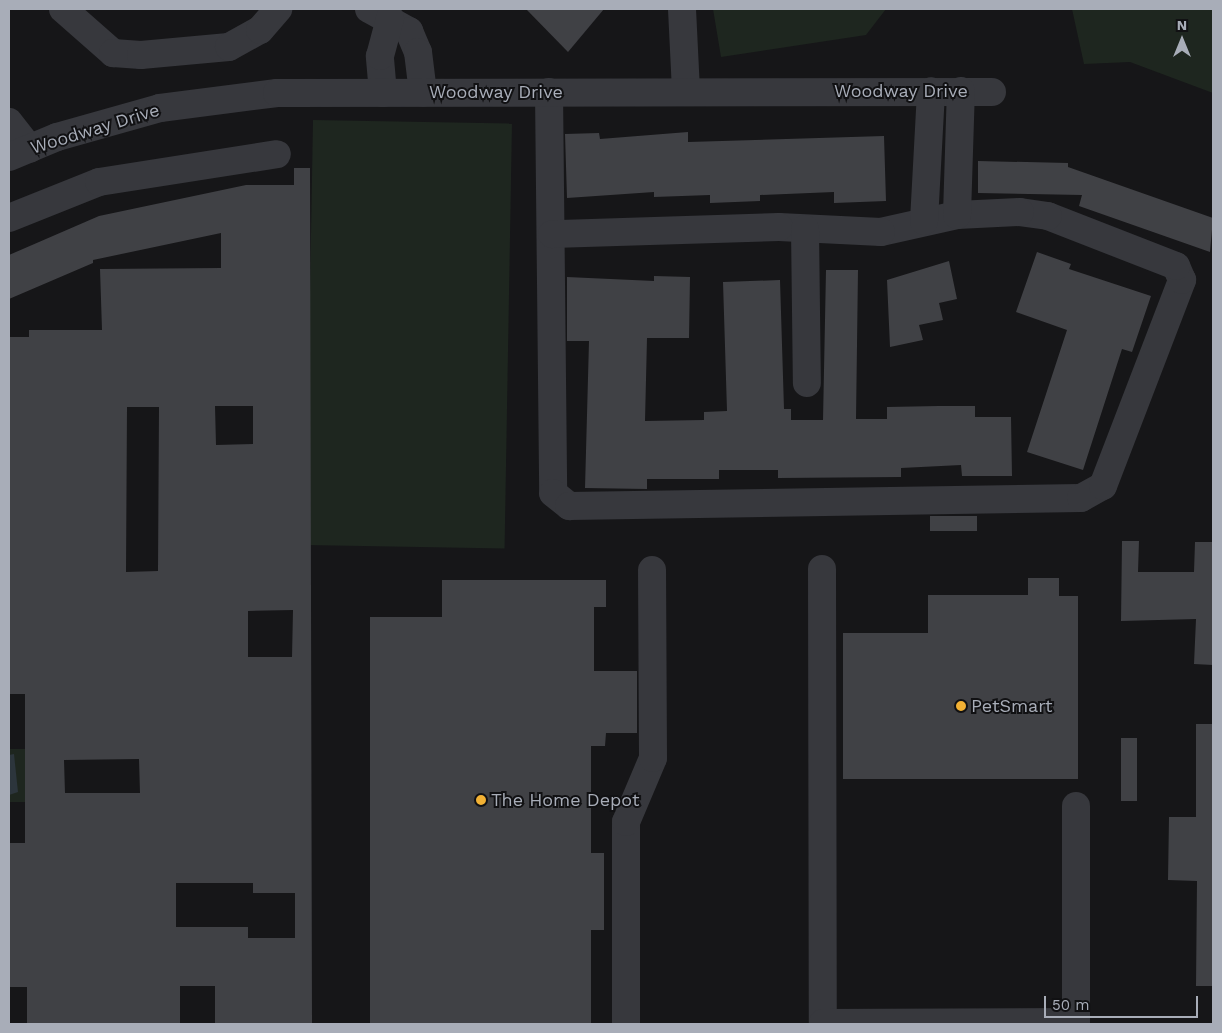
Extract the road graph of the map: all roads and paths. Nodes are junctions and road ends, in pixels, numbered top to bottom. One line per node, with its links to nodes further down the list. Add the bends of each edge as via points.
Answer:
1 (63, 9): 2 (street, via 113,53 141,55 229,47 260,30)
2 (278, 9)
3 (682, 9): 6 (street)
4 (379, 13): 8 (street, via 409,32 415,45); 11 (street)
5 (931, 90): 6 (street, Woodway Drive); 7 (street, Woodway Drive); 17 (street)
6 (686, 91): 9 (street, Woodway Drive)
7 (961, 91): 10 (street, Woodway Drive); 15 (street)
8 (423, 92): 9 (street, Woodway Drive); 11 (street, Woodway Drive)
9 (549, 92): 19 (street)
10 (992, 92)
11 (383, 93): 13 (street, Woodway Drive, via 277,93 208,100 107,122)
12 (9, 122): 13 (street)
13 (19, 153)
14 (277, 154): 16 (street, via 98,182)
15 (957, 215): 17 (street); 19 (street, via 991,211 1048,216 1176,266 1182,280 1103,486 1081,498 569,506 553,493)
16 (9, 218)
17 (924, 221): 18 (street, via 881,232)
18 (806, 229): 19 (street); 20 (street)
19 (552, 234)
20 (807, 383)
21 (822, 569): 26 (street)
22 (652, 570): 25 (street, via 653,758 626,822)
23 (1076, 806): 24 (street)
24 (1076, 1023): 26 (street)
25 (626, 1024)
26 (823, 1024)

